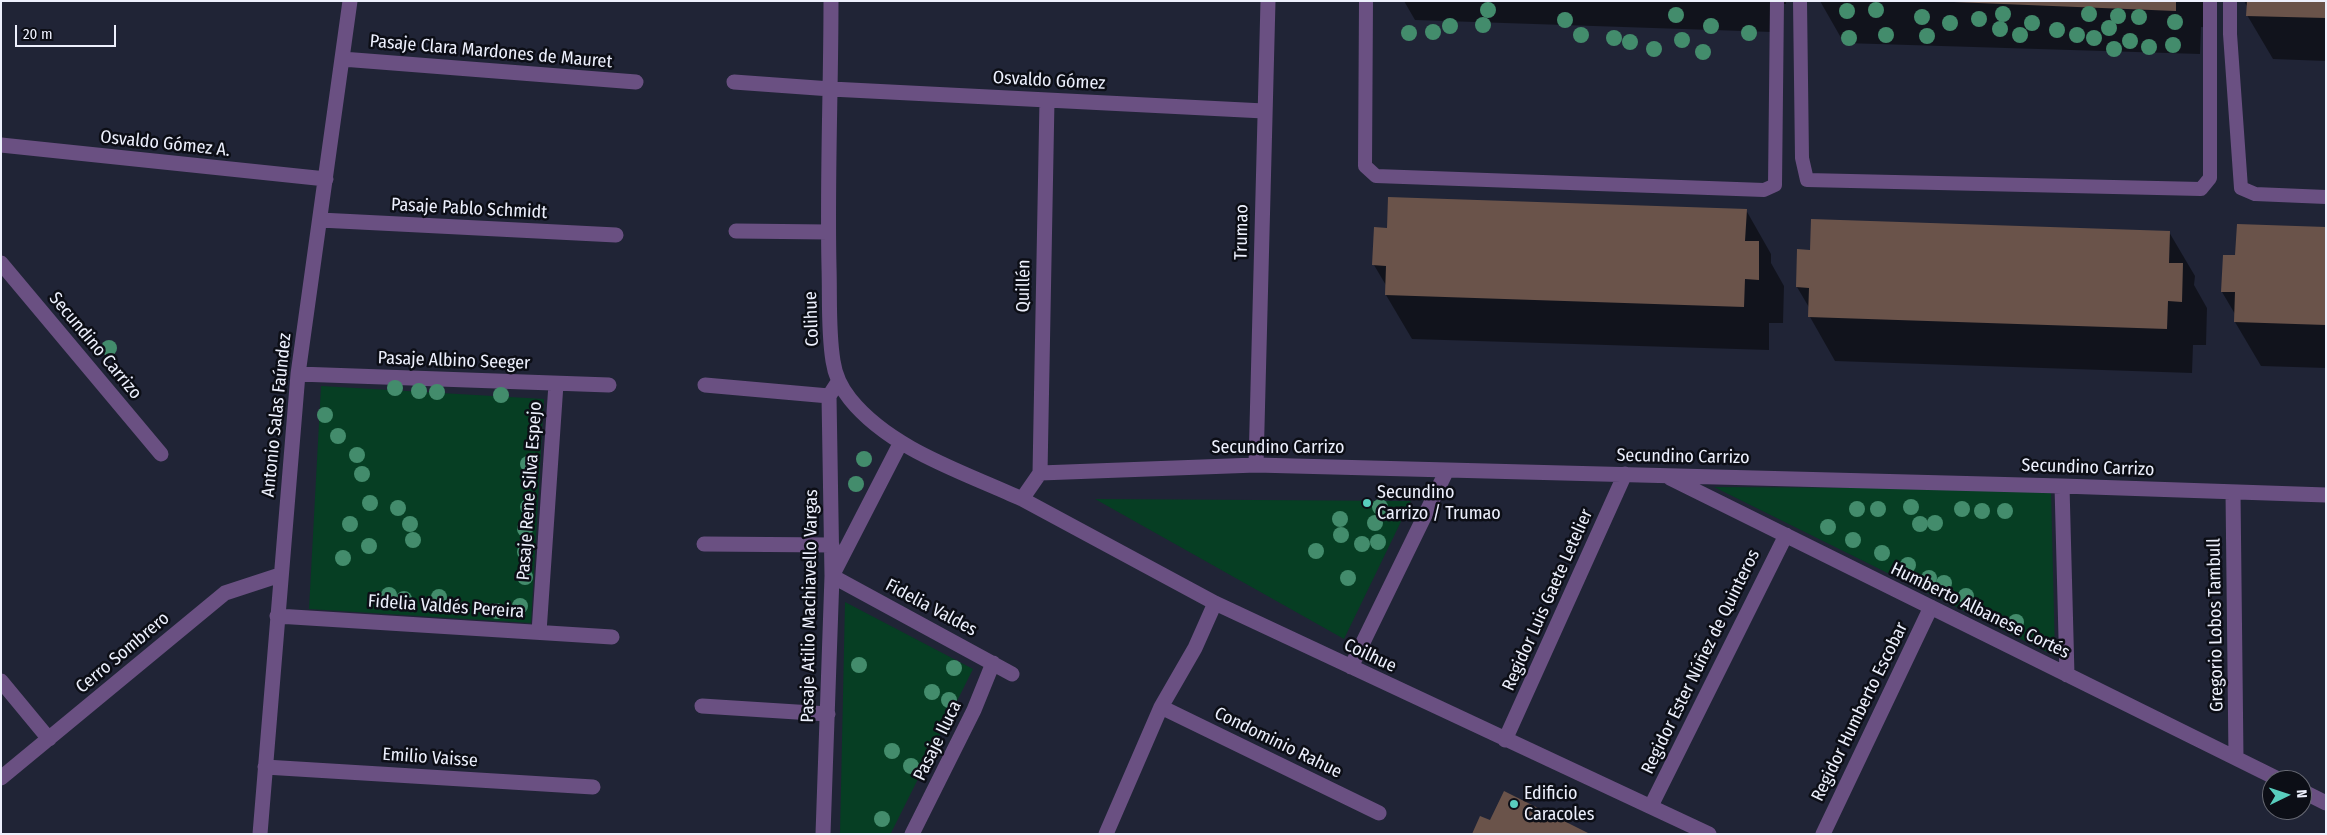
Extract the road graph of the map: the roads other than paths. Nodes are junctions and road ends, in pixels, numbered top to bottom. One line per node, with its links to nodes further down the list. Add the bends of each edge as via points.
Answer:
1 (350, 1): 9 (street, Antonio Salas Faúndez)
2 (831, 1): 12 (street, Colihue)
3 (1268, 1): 14 (street, Trumao)
4 (1366, 1): 5 (lane, via 1365,166 1376,176 1764,190 1775,185)
5 (1777, 1)
6 (1800, 1): 7 (lane, via 1802,158 1807,180 2201,189 2210,178)
7 (2210, 1)
8 (2230, 1): 17 (lane, via 2241,188 2255,194)
9 (342, 59): 10 (street, Pasaje Clara Mardones de Mauret); 16 (street, Antonio Salas Faúndez)
10 (636, 82)
11 (734, 82): 12 (street, Osvaldo Gómez)
12 (831, 89): 13 (street, Osvaldo Gómez); 20 (street, Colihue)
13 (1047, 100): 14 (street, Osvaldo Gómez); 33 (street, Quillén)
14 (1264, 111): 31 (street, Trumao)
15 (1, 145): 16 (street, Osvaldo Gómez A.)
16 (326, 179): 18 (street, Antonio Salas Faúndez)
17 (2326, 197)
18 (320, 220): 21 (street, Pasaje Pablo Schmidt); 23 (street, Antonio Salas Faúndez)
19 (736, 231): 20 (street)
20 (828, 232): 24 (street, Colihue, via 831,336)
21 (616, 235)
22 (1, 263): 30 (street, Secundino Carrizo)
23 (298, 374): 25 (street, Pasaje Albino Seeger); 43 (street, Antonio Salas Faúndez)
24 (838, 382): 28 (street); 29 (street, Colihue, via 866,416)
25 (556, 384): 26 (street, Pasaje Albino Seeger); 48 (street, Pasaje Rene Silva Espejo)
26 (609, 385)
27 (705, 385): 28 (street)
28 (829, 396): 42 (street, Pasaje Atilio Machiavello Vargas)
29 (900, 444): 39 (street, Colihue); 44 (street)
30 (160, 454)
31 (1256, 465): 32 (street, Secundino Carrizo); 33 (street, Secundino Carrizo)
32 (1447, 470): 34 (street, Secundino Carrizo); 51 (street)
33 (1040, 472): 39 (street)
34 (1625, 474): 35 (street, Secundino Carrizo); 59 (street, Regidor Luis Gaete Letelier)
35 (1664, 475): 36 (street, Secundino Carrizo); 40 (street, Humberto Albanese Cortés)
36 (2062, 486): 37 (street, Secundino Carrizo); 53 (street)
37 (2233, 492): 38 (street, Secundino Carrizo); 60 (street, Gregorio Lobos Tambull)
38 (2326, 495)
39 (1022, 498): 45 (street, Coilhue)
40 (1786, 535): 46 (street, Humberto Albanese Cortés); 67 (street, Regidor Ester Núñez de Quinteros)
41 (704, 544): 42 (street)
42 (832, 545): 44 (street, Pasaje Atilio Machiavello Vargas)
43 (280, 575): 47 (street, Antonio Salas Faúndez); 58 (street, Cerro Sombrero, via 224,593)
44 (832, 576): 50 (street, Fidelia Valdes); 57 (street, Pasaje Atilio Machiavello Vargas)
45 (1215, 603): 51 (street, Coilhue); 56 (street, via 1195,648)
46 (1931, 607): 53 (street, Humberto Albanese Cortés); 74 (street, Regidor Humberto Escobar)
47 (276, 616): 48 (street, Fidelia Valdés Pereira); 61 (street, Antonio Salas Faúndez)
48 (539, 632): 49 (street, Fidelia Valdés Pereira)
49 (612, 636)
50 (994, 662): 52 (street, Fidelia Valdes); 71 (street, Pasaje Iluca, via 974,710)
51 (1351, 668): 59 (street, Coilhue)
52 (1012, 674)
53 (2067, 675): 60 (street, Humberto Albanese Cortés)
54 (1, 681): 58 (street)
55 (702, 706): 57 (street)
56 (1161, 707): 68 (street, Condominio Rahue); 72 (street)
57 (828, 714): 70 (street, Pasaje Atilio Machiavello Vargas)
58 (49, 739): 63 (street, Cerro Sombrero)
59 (1505, 740): 67 (street, Coilhue)
60 (2236, 758): 62 (street, Humberto Albanese Cortés)
61 (265, 767): 64 (street, Emilio Vaisse); 69 (street, Antonio Salas Faúndez)
62 (2262, 771)
63 (1, 778)
64 (593, 787)
65 (2312, 796): 66 (street)
66 (2326, 803)
67 (1651, 806): 73 (street, Coilhue)
68 (1379, 813)
69 (260, 834)
70 (823, 834)
71 (912, 834)
72 (1106, 834)
73 (1709, 834)
74 (1822, 834)

